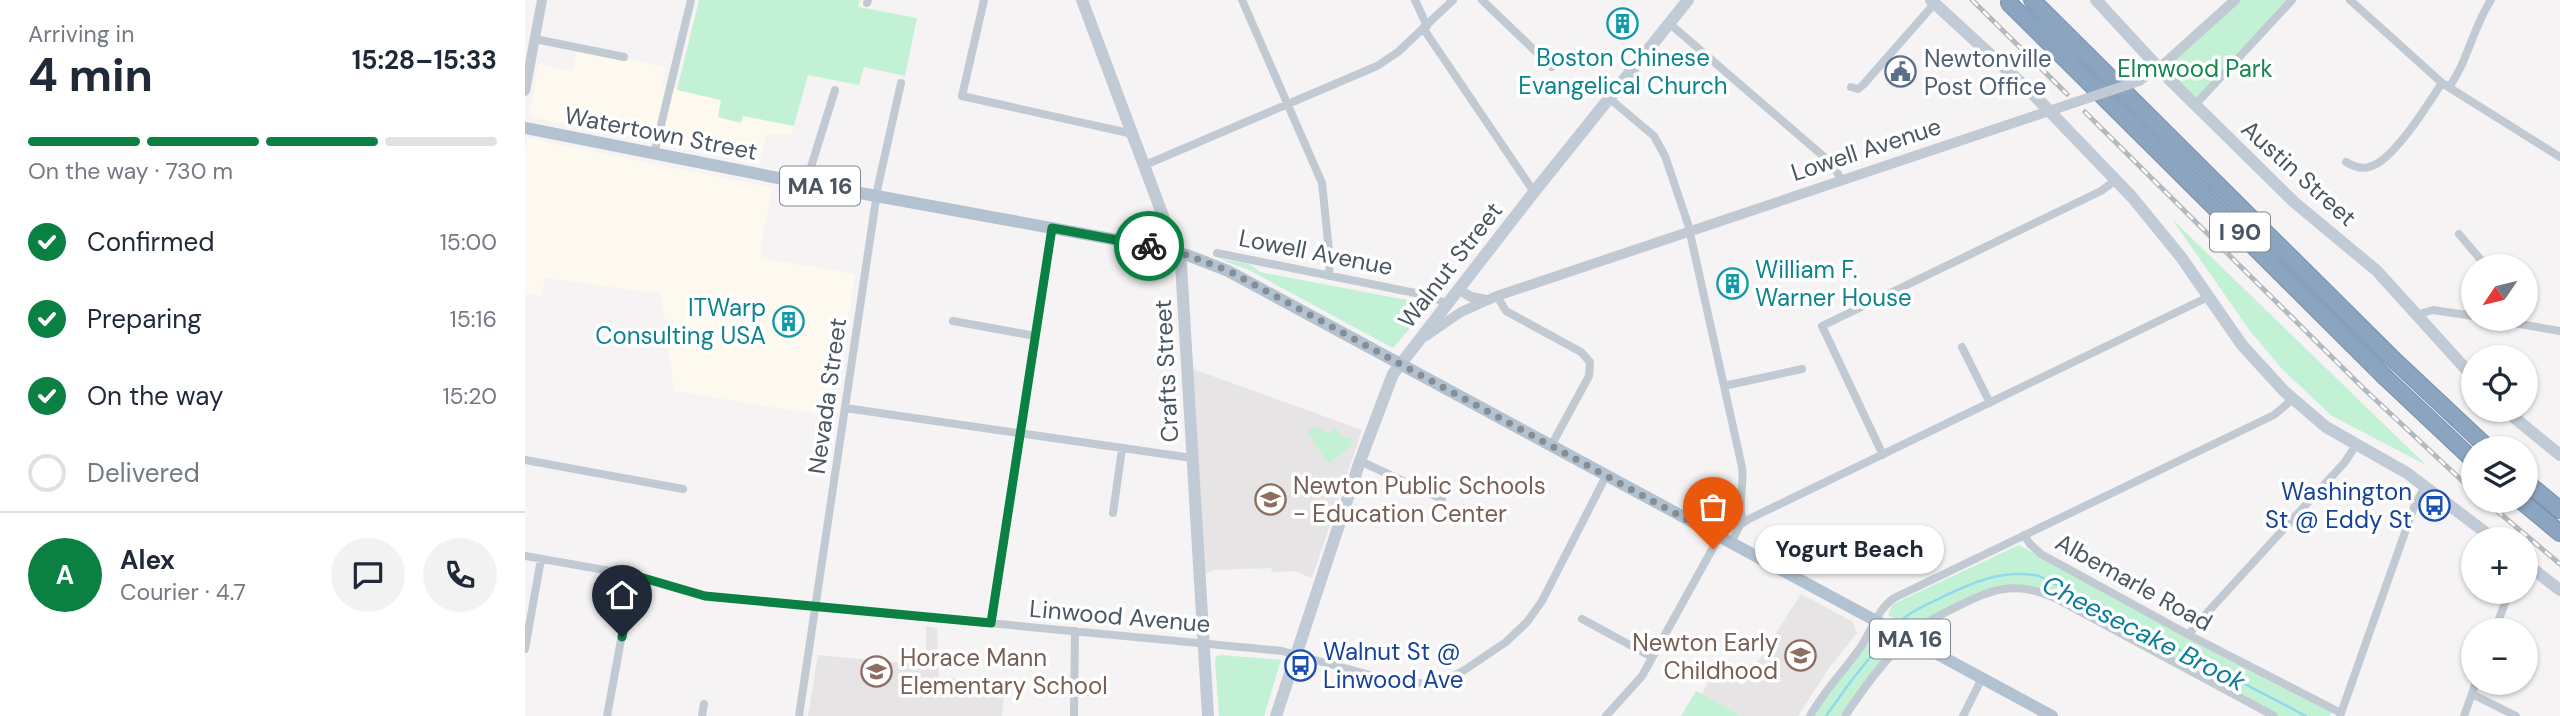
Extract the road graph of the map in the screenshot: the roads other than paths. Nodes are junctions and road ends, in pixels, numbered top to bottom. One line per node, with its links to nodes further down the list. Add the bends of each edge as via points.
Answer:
1 (542, 0): 20 (street)
2 (691, 0): 35 (street)
3 (984, 0): 34 (street, via 963,96)
4 (1082, 0): 34 (main road, Crafts Street)
5 (1242, 0): 30 (street)
6 (1415, 0): 19 (street)
7 (1453, 0): 19 (street)
8 (1482, 0): 22 (street)
9 (1688, 0): 18 (main road, Walnut Street)
10 (2032, 0): 72 (highway, I 90)
11 (2096, 0): 23 (main road, Austin Street)
12 (2235, 0): 23 (street, Lowell Avenue)
13 (2292, 0): 31 (street)
14 (2350, 0): 25 (street)
15 (2491, 0): 25 (street, via 2456,76)
16 (1933, 2): 26 (street, via 1863,85); 32 (main road)
17 (2009, 3): 76 (highway, I 90)
18 (1670, 24): 29 (main road, Walnut Street); 39 (street, via 1830,162)
19 (1425, 27): 30 (street, via 1377,66); 42 (street)
20 (535, 39): 21 (street); 28 (street)
21 (624, 57)
22 (1552, 66)
23 (2159, 68): 31 (main road, Austin Street); 32 (street, Lowell Avenue, bridge, via 2139,81)
24 (901, 83): 43 (street, Nevada Street)
25 (2445, 85): 36 (street); 37 (street, via 2379,163 2360,168)
26 (1851, 87)
27 (835, 90): 41 (street)
28 (525, 91)
29 (1609, 98): 42 (main road, Walnut Street); 45 (street, via 1661,145)
30 (1287, 104): 38 (street); 50 (street, via 1325,191)
31 (2196, 105): 56 (main road, Austin Street, via 2294,202 2362,256)
32 (2050, 111): 39 (street, Lowell Avenue); 40 (main road)
33 (525, 128): 35 (main road, Watertown Street / MA 16)
34 (1133, 134): 38 (main road, Crafts Street)
35 (654, 154): 41 (main road, Watertown Street / MA 16)
36 (2560, 157)
37 (2346, 162)
38 (1145, 165): 47 (main road, Crafts Street)
39 (1842, 180): 45 (street, Lowell Avenue)
40 (2116, 180): 52 (main road, via 2163,233); 77 (street, via 1822,326)
41 (806, 183): 43 (main road, Watertown Street / MA 16)
42 (1534, 192): 51 (main road, Walnut Street)
43 (877, 196): 44 (main road, Watertown Street / MA 16); 69 (street, Nevada Street)
44 (1052, 228): 47 (main road, Watertown Street / MA 16); 60 (street)
45 (1690, 230): 53 (street, Lowell Avenue); 66 (street)
46 (2459, 234): 49 (street)
47 (1178, 252): 63 (main road, Watertown Street / MA 16, via 1229,271); 79 (main road, Crafts Street)
48 (1217, 253): 50 (street, Lowell Avenue)
49 (2476, 254)
50 (1329, 276): 54 (street, Lowell Avenue, via 1430,296)
51 (1458, 289): 53 (street, via 1471,297); 54 (main road, Walnut Street)
52 (2208, 296): 67 (main road, via 2252,357); 68 (street)
53 (1492, 298): 61 (street, Lowell Avenue, via 1457,314); 74 (street, via 1590,362 1589,376)
54 (1447, 304): 61 (main road, Walnut Street)
55 (2461, 314): 56 (street, via 2433,310)
56 (2416, 315): 64 (main road, Austin Street)
57 (953, 321): 60 (street)
58 (2538, 325): 59 (street)
59 (2560, 331)
60 (1035, 336): 71 (street)
61 (1415, 343): 63 (main road, Walnut Street)
62 (1962, 347): 68 (street)
63 (1399, 364): 74 (main road, Watertown Street / MA 16); 81 (main road, Walnut Street)
64 (2461, 364)
65 (1802, 369): 66 (street)
66 (1724, 386): 90 (street, via 1743,473 1740,512)
67 (2293, 399): 73 (main road); 93 (street, via 2274,415)
68 (1990, 403): 77 (street)
69 (845, 408): 71 (street); 100 (street, Nevada Street)
70 (2520, 422): 78 (main road)
71 (1020, 434): 75 (street); 103 (street)
72 (2475, 436)
73 (2356, 445): 83 (main road); 105 (street)
74 (1551, 446): 82 (main road, Watertown Street / MA 16)
75 (1122, 449): 79 (street); 88 (street)
76 (2461, 449)
77 (1883, 454): 90 (street)
78 (2560, 455)
79 (1192, 458): 107 (main road, Crafts Street)
80 (525, 460): 84 (street)
81 (1360, 461): 86 (street); 109 (main road, Walnut Street)
82 (1606, 476): 94 (main road, Watertown Street / MA 16); 109 (street, Linwood Avenue, via 1534,614 1510,639 1458,674 1430,684 1403,683)
83 (2425, 487): 91 (main road); 115 (street)
84 (683, 489)
85 (2538, 492): 87 (highway)
86 (1442, 499)
87 (2560, 510)
88 (1113, 513)
89 (2536, 513): 92 (highway)
90 (1744, 522): 94 (street)
91 (2478, 527)
92 (2560, 533)
93 (2024, 535): 102 (street, Albemarle Road, via 1898,596); 105 (street, Albemarle Road, via 2038,552)
94 (1725, 540): 102 (main road, Watertown Street / MA 16); 110 (street)
95 (525, 556): 96 (street, Linwood Avenue)
96 (541, 559): 98 (street, Linwood Avenue); 108 (street)
97 (2538, 573): 99 (main road)
98 (633, 575): 100 (street, Linwood Avenue, via 705,596); 116 (street)
99 (2560, 590)
100 (815, 607): 103 (street, Linwood Avenue); 118 (street, Nevada Street)
101 (1582, 619): 110 (street)
102 (1875, 620): 106 (main road, Watertown Street / MA 16); 123 (street, Albemarle Road, via 1859,650)
103 (991, 623): 104 (street, Linwood Avenue)
104 (1075, 631): 107 (street, Linwood Avenue); 119 (street)
105 (2189, 635): 115 (street, Albemarle Road)
106 (1908, 638): 111 (main road, Watertown Street / MA 16); 124 (street, Albemarle Road); 127 (street, Albemarle Road, via 1923,625 1982,594 2011,587 2031,589)
107 (1203, 643): 109 (street, Linwood Avenue); 120 (main road, Crafts Street)
108 (525, 649)
109 (1297, 654): 121 (main road, Walnut Street)
110 (1652, 657): 122 (street, via 1634,687)
111 (1982, 678): 125 (street); 126 (main road, Watertown Street / MA 16)
112 (2472, 695): 128 (street)
113 (2474, 695): 129 (street)
114 (704, 704): 117 (street)
115 (2340, 714)
116 (607, 716)
117 (702, 716)
118 (799, 716)
119 (1074, 716)
120 (1208, 716)
121 (1276, 716)
122 (1606, 716)
123 (1810, 716)
124 (1846, 716)
125 (1963, 716)
126 (2051, 716)
127 (2274, 716)
128 (2464, 716)
129 (2517, 716)

